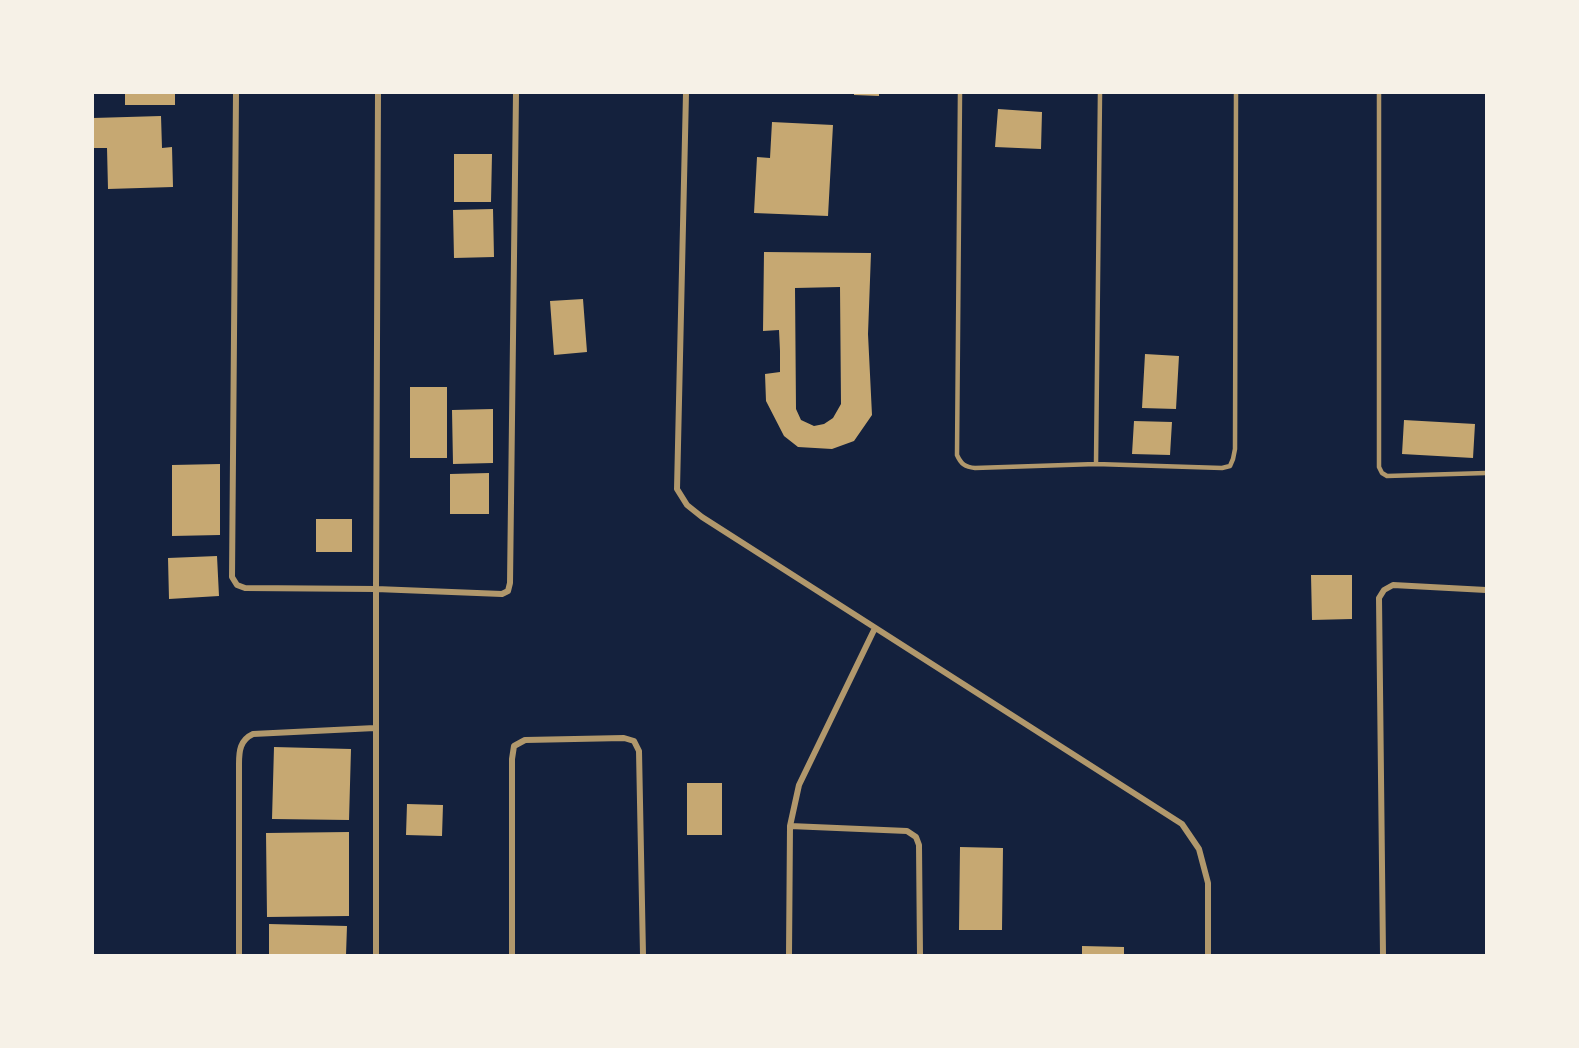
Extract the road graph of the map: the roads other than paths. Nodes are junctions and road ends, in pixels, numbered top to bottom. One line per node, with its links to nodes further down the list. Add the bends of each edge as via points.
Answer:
1 (236, 93): 11 (street, via 232,577 245,588)
2 (378, 93): 11 (street)
3 (516, 93): 11 (street, via 508,591 502,594)
4 (686, 93): 13 (street, via 677,489 687,505 702,517)
5 (960, 93): 9 (lane, via 957,454 961,463 975,468)
6 (1100, 93): 9 (lane)
7 (1236, 93): 9 (lane, via 1233,459 1222,468)
8 (1379, 93): 10 (lane, via 1379,466 1387,477)
9 (1096, 464)
10 (1486, 473)
11 (376, 589): 14 (street)
12 (1486, 590): 23 (street, via 1393,585 1379,598)
13 (875, 628): 15 (street, via 799,785); 22 (street, via 1182,824 1199,849 1208,883)
14 (375, 728): 16 (street, via 253,734 245,738 238,765); 17 (street)
15 (790, 826): 20 (street); 21 (street, via 907,831 916,837)
16 (239, 955)
17 (376, 955)
18 (512, 955): 19 (street, via 514,746 525,740 624,738 634,741 639,751)
19 (643, 955)
20 (789, 955)
21 (920, 955)
22 (1208, 955)
23 (1383, 955)

